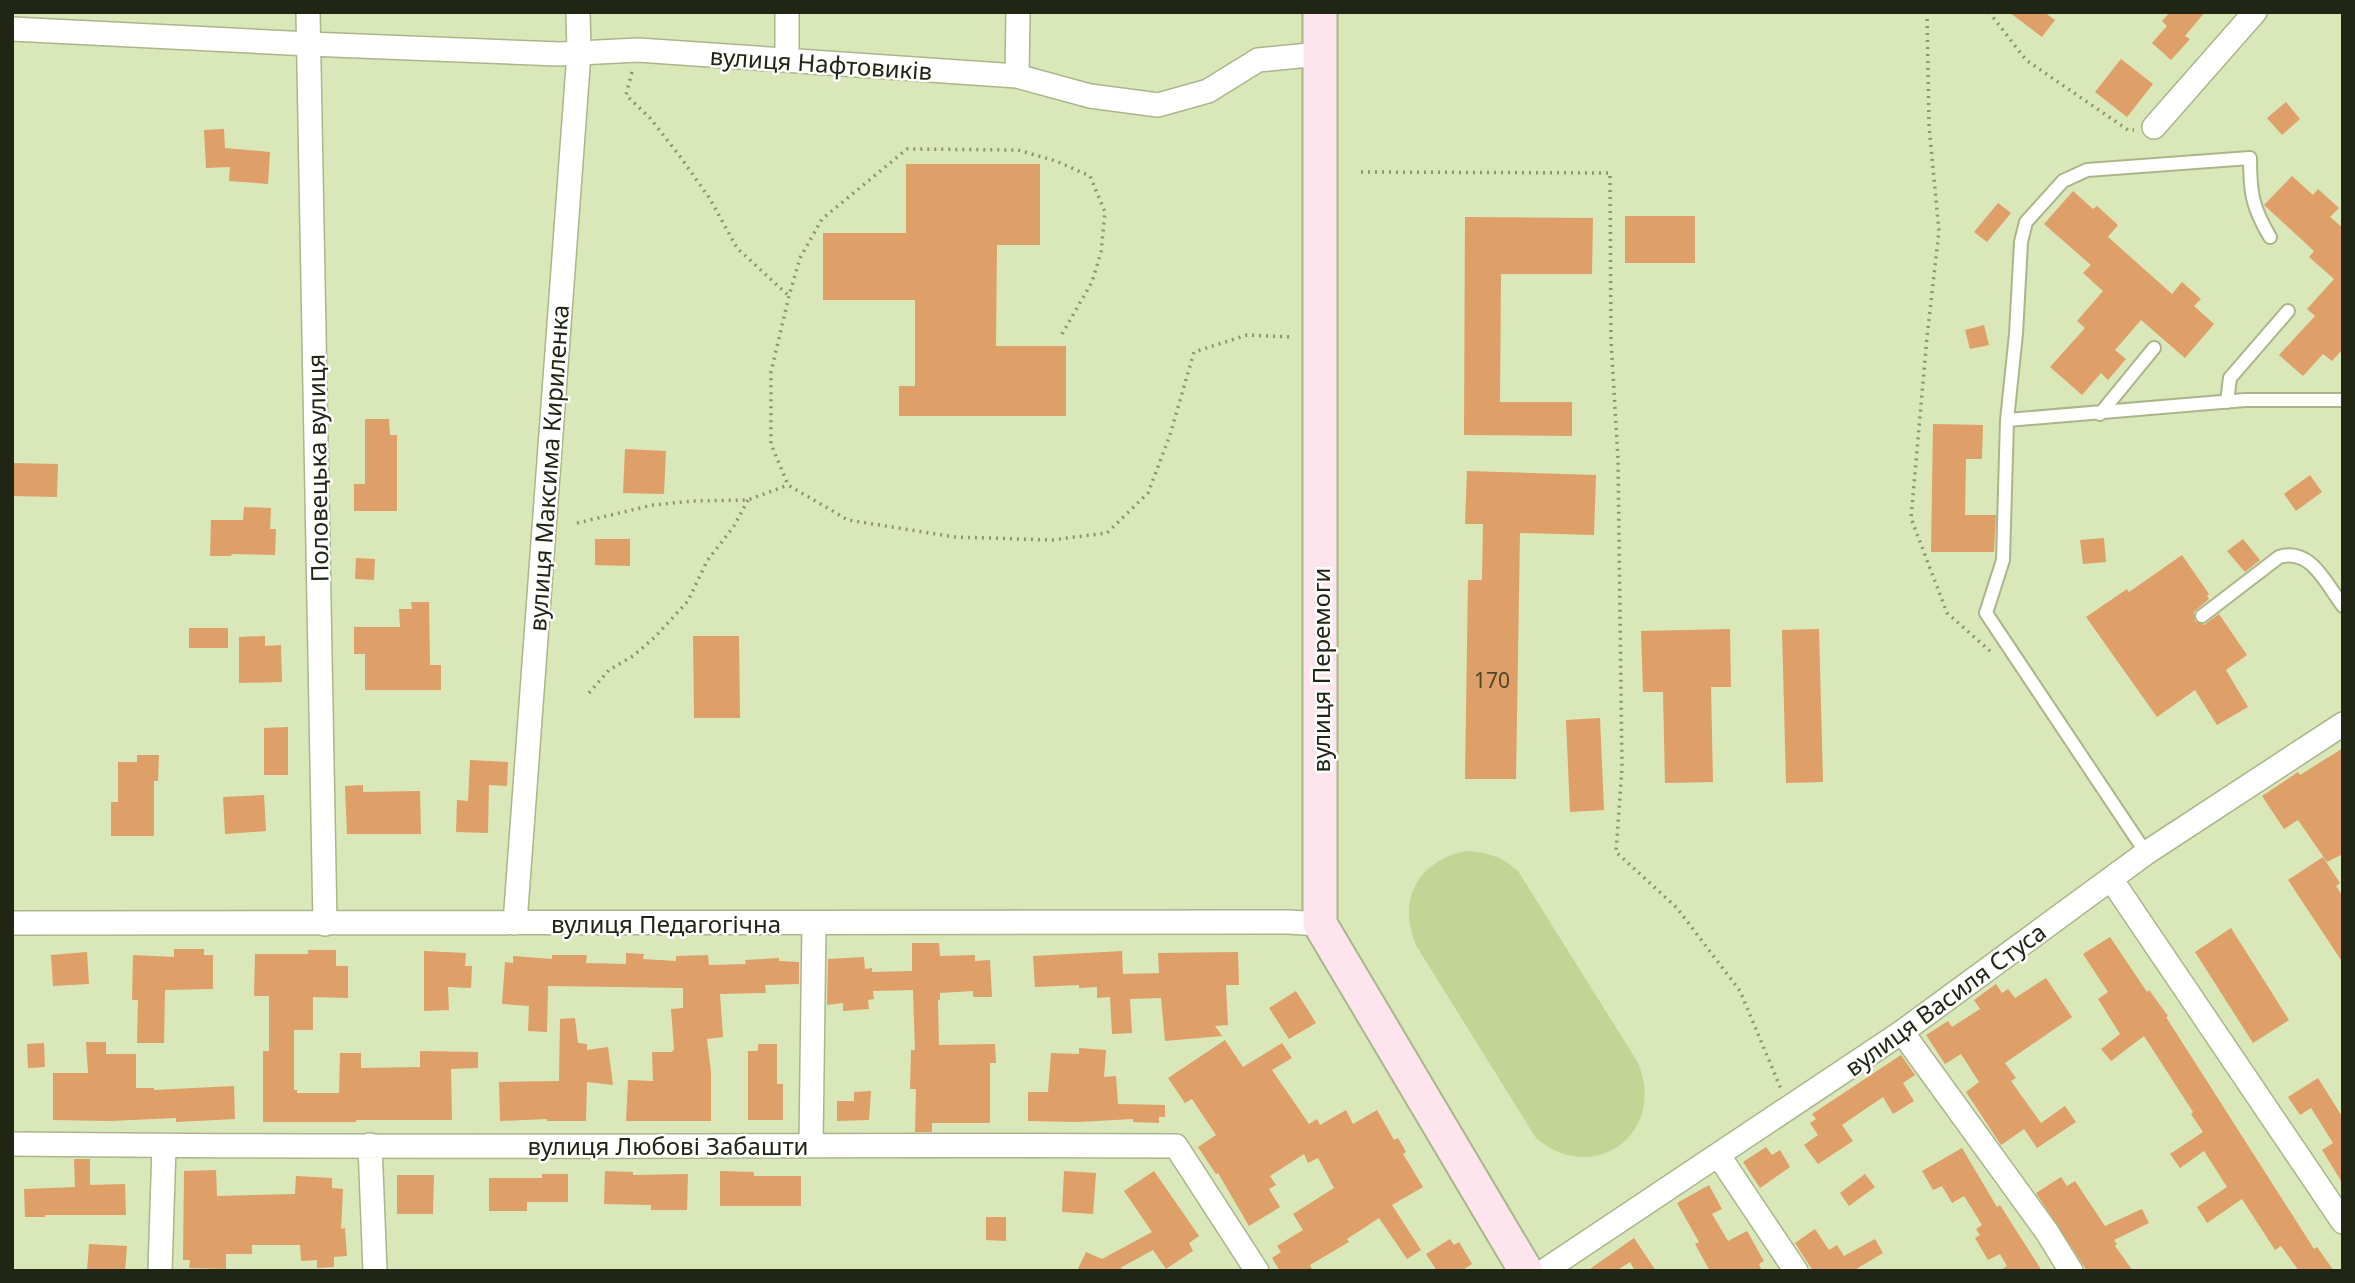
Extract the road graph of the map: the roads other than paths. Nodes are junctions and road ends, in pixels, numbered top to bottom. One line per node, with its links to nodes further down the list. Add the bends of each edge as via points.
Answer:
1 (308, 12): 8 (street, Половецька вулиця)
2 (578, 12): 9 (street, вулиця Максима Кириленка)
3 (787, 12): 11 (street)
4 (1018, 12): 12 (street)
5 (1320, 12): 10 (street, вулиця Перемоги)
6 (2255, 12): 13 (street)
7 (12, 29): 8 (street, вулиця Нафтовиків)
8 (309, 44): 9 (street, вулиця Нафтовиків); 29 (street, Половецька вулиця)
9 (579, 53): 11 (street, вулиця Нафтовиків, via 638,50); 27 (street, вулиця Максима Кириленка)
10 (1319, 54): 12 (street, вулиця Нафтовиків, via 1258,60 1208,91 1157,105 1090,96); 30 (street, вулиця Перемоги)
11 (787, 60): 12 (street, вулиця Нафтовиків)
12 (1017, 76)
13 (2154, 127)
14 (2270, 237): 20 (lane, via 2256,215 2250,158 2087,170 2063,181 2026,222 2021,242)
15 (2288, 311): 18 (lane, via 2230,378)
16 (2154, 348): 19 (lane)
17 (2343, 400): 18 (lane)
18 (2227, 402): 19 (lane)
19 (2100, 414): 20 (lane)
20 (2007, 420): 24 (lane, via 2003,561 1986,613)
21 (2343, 606): 22 (lane, via 2311,563 2301,555 2289,554 2279,556)
22 (2202, 616)
23 (2343, 724): 24 (street, вулиця Василя Стуса)
24 (2146, 853): 25 (street, вулиця Василя Стуса)
25 (2111, 879): 31 (street, вулиця Василя Стуса); 37 (street)
26 (12, 923): 29 (street, вулиця Педагогічна)
27 (515, 923): 28 (street, вулиця Педагогічна); 29 (street, вулиця Педагогічна)
28 (814, 923): 30 (street, вулиця Педагогічна); 33 (street)
29 (325, 924)
30 (1320, 924): 41 (street)
31 (1902, 1032): 36 (street, вулиця Василя Стуса); 44 (street)
32 (12, 1144): 35 (street, вулиця Любові Забашти)
33 (811, 1144): 34 (street, вулиця Любові Забашти); 40 (street, вулиця Любові Забашти, via 1176,1146)
34 (370, 1145): 35 (street, вулиця Любові Забашти); 39 (street)
35 (164, 1146): 38 (street)
36 (1719, 1156): 42 (street, вулиця Василя Стуса); 43 (street)
37 (2343, 1222)
38 (160, 1271)
39 (374, 1271)
40 (1257, 1271)
41 (1526, 1271)
42 (1544, 1271)
43 (1796, 1271)
44 (2071, 1271)

